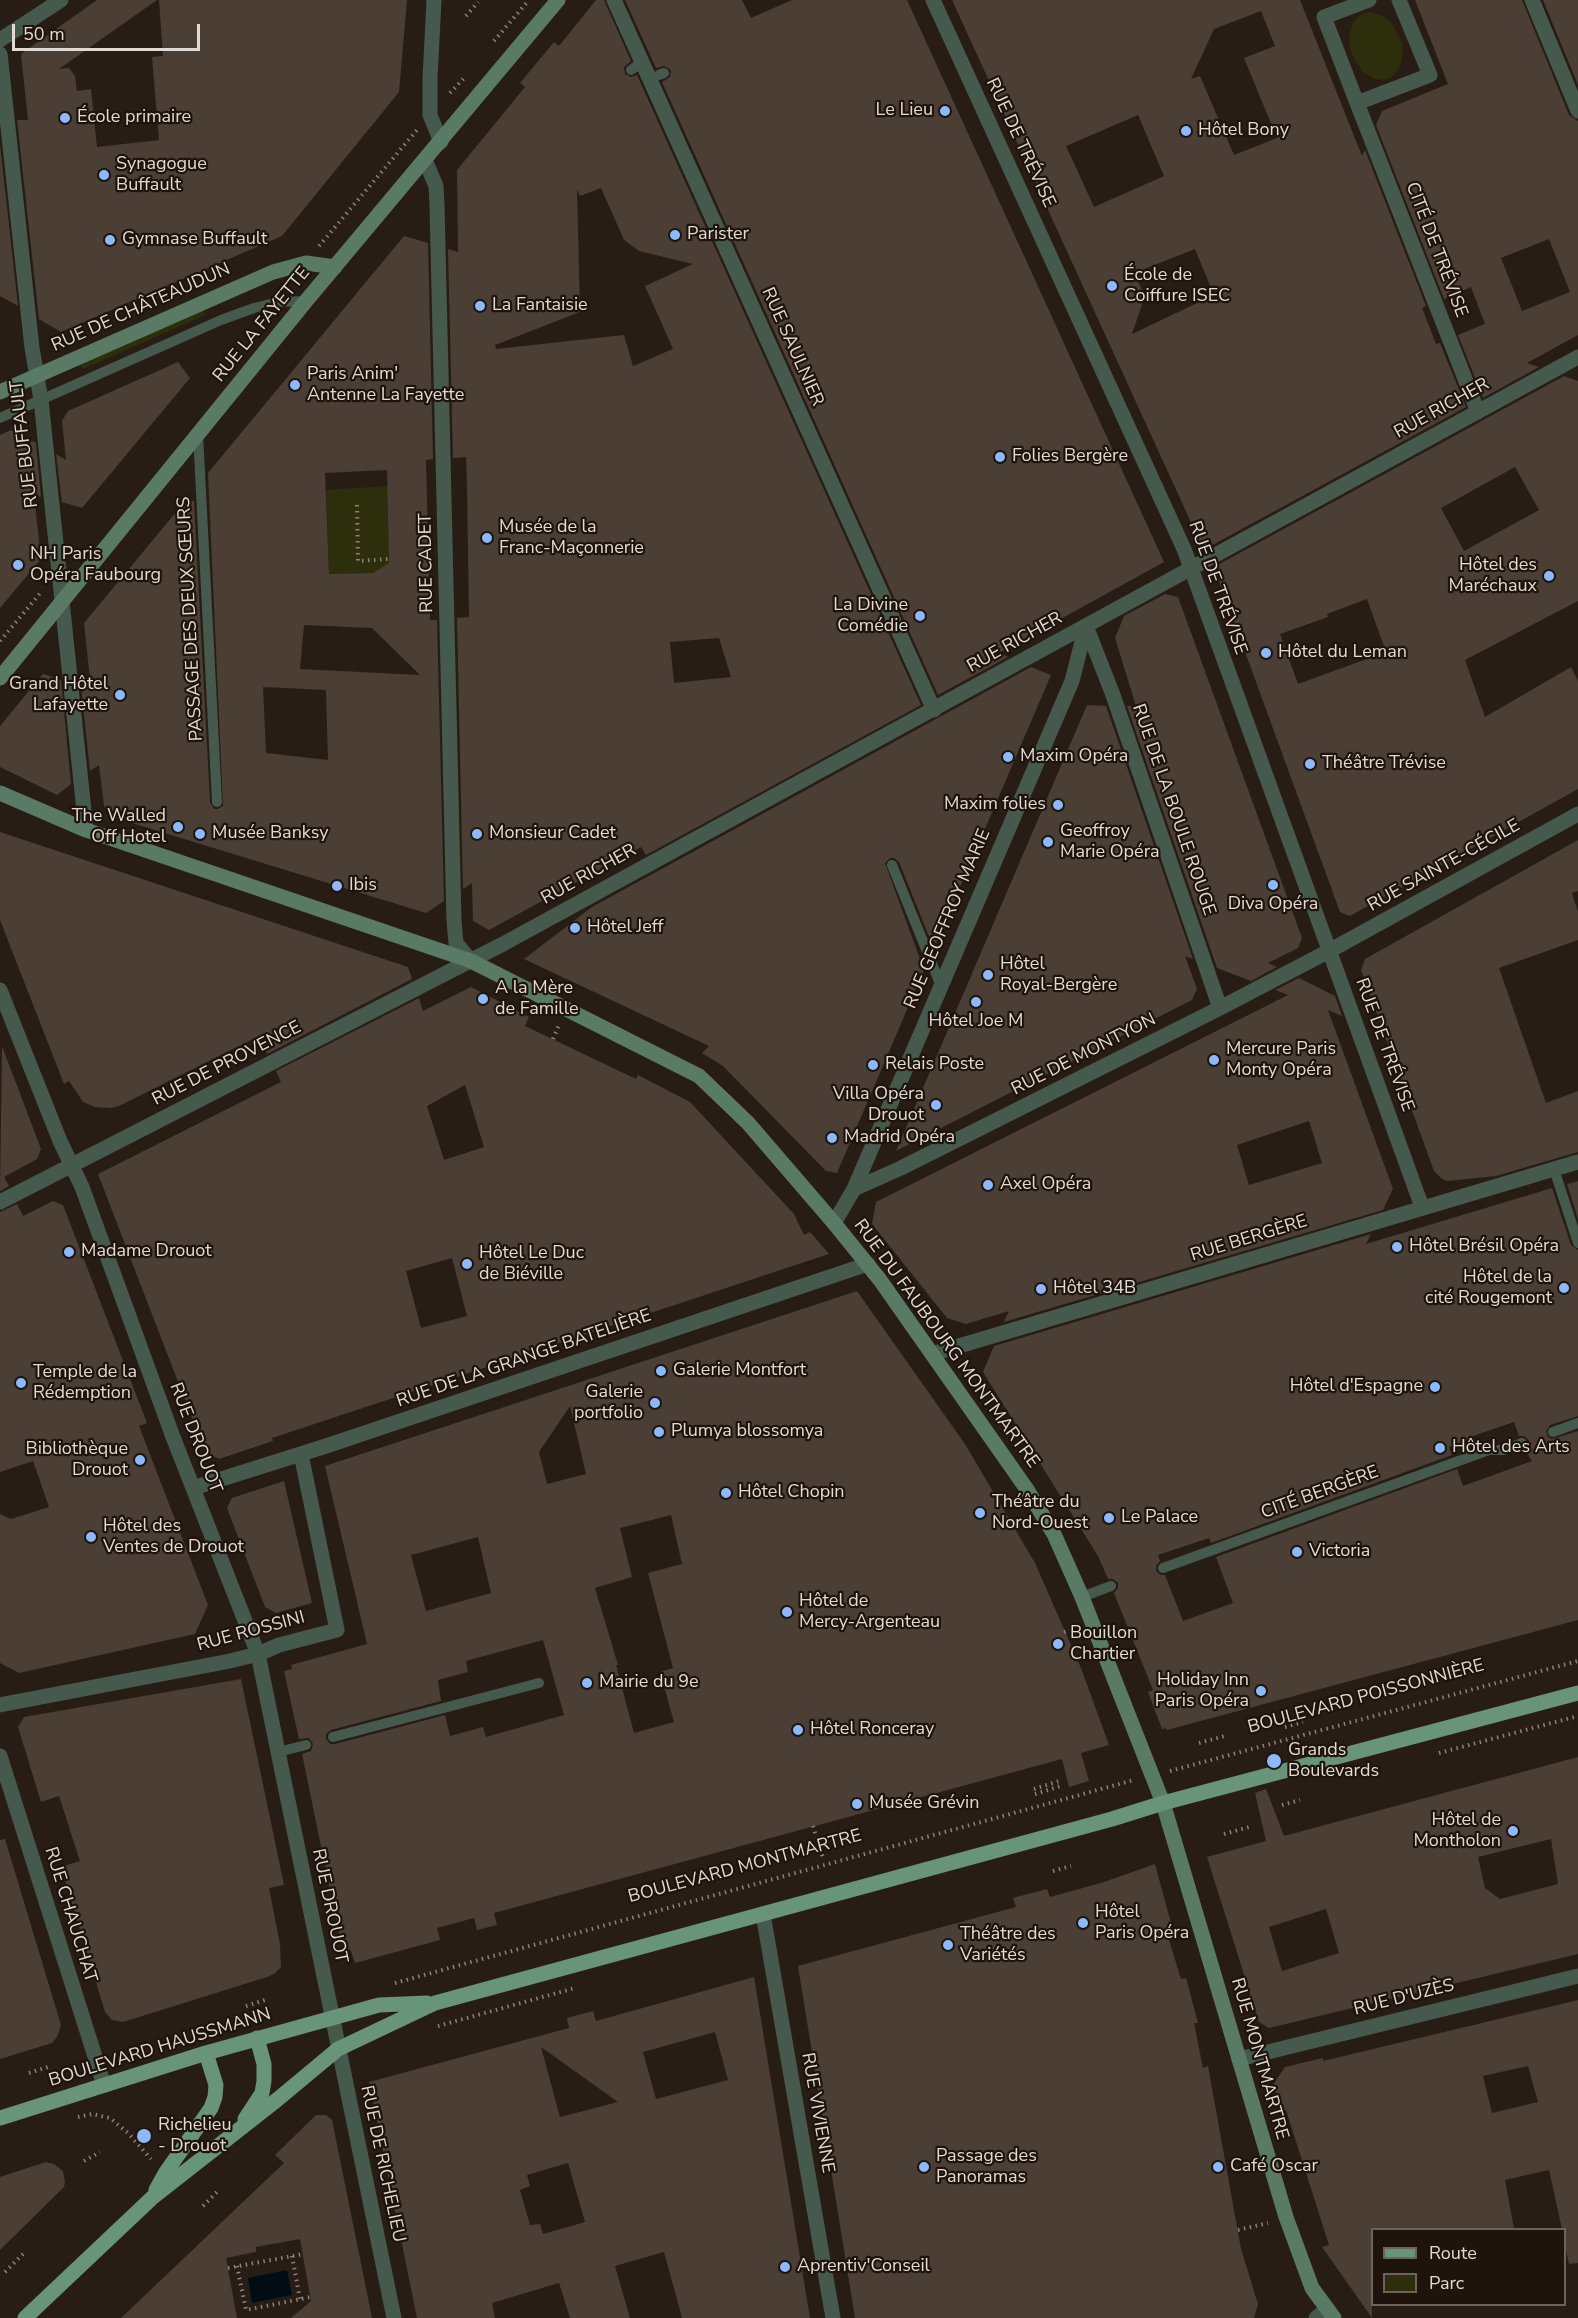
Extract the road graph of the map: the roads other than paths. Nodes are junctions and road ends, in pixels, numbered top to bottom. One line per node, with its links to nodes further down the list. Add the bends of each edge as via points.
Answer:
1 (61, 0): 9 (street)
2 (434, 0): 13 (street, via 430,115)
3 (558, 0): 13 (main road, RUE LA FAYETTE)
4 (614, 0): 28 (street, RUE SAULNIER)
5 (933, 0): 24 (street, RUE DE TRÉVISE)
6 (1368, 0): 11 (street, CITÉ DE TRÉVISE, via 1324,17)
7 (1399, 0): 11 (street, via 1430,75)
8 (1532, 0): 12 (street)
9 (0, 40)
10 (0, 54): 18 (street, RUE BUFFAULT)
11 (1357, 104): 21 (street, CITÉ DE TRÉVISE)
12 (1578, 111)
13 (441, 142): 14 (main road, RUE LA FAYETTE)
14 (425, 160): 15 (main road, RUE LA FAYETTE); 35 (street, RUE CADET, via 436,186 437,205 454,921 456,943)
15 (335, 267): 16 (main road, RUE LA FAYETTE); 18 (main road, RUE DE CHÂTEAUDUN, via 306,263 273,272)
16 (306, 301): 20 (lane, via 254,308); 23 (main road, RUE LA FAYETTE)
17 (1578, 357): 21 (street, RUE RICHER)
18 (38, 375): 19 (main road, RUE DE CHÂTEAUDUN); 20 (street, RUE BUFFAULT)
19 (0, 392)
20 (41, 400): 22 (lane); 25 (street, RUE BUFFAULT)
21 (1478, 412): 24 (street, RUE RICHER)
22 (0, 418)
23 (198, 434): 25 (main road, RUE LA FAYETTE); 30 (lane, PASSAGE DES DEUX SŒURS)
24 (1190, 569): 26 (street, RUE RICHER); 34 (street, RUE DE TRÉVISE)
25 (62, 602): 27 (main road, RUE LA FAYETTE); 32 (street, RUE BUFFAULT)
26 (1086, 626): 28 (street, RUE RICHER); 36 (street, RUE GEOFFROY MARIE, via 1072,681); 38 (street, RUE DE LA BOULE ROUGE)
27 (0, 678)
28 (934, 710): 35 (street, RUE RICHER)
29 (0, 793): 32 (main road, RUE DU FAUBOURG MONTMARTRE)
30 (217, 802)
31 (1578, 814): 34 (street, RUE SAINTE-CÉCILE)
32 (86, 830): 35 (main road, RUE DU FAUBOURG MONTMARTRE)
33 (892, 865): 36 (lane)
34 (1329, 951): 38 (street, RUE DE MONTYON); 44 (street, RUE DE TRÉVISE)
35 (471, 961): 40 (street, RUE DE PROVENCE); 45 (main road, RUE DU FAUBOURG MONTMARTRE, via 711,1084)
36 (941, 986): 42 (street, RUE GEOFFROY MARIE)
37 (0, 990): 40 (street, RUE DROUOT)
38 (1220, 1008): 42 (street, RUE DE MONTYON)
39 (1578, 1162): 41 (street, RUE BERGÈRE)
40 (72, 1166): 43 (street, RUE DE PROVENCE); 53 (street, RUE DROUOT)
41 (1554, 1169): 44 (street, RUE BERGÈRE); 46 (lane)
42 (854, 1189): 45 (street, RUE GEOFFROY MARIE)
43 (0, 1202)
44 (1422, 1207): 48 (street, RUE BERGÈRE)
45 (834, 1223): 47 (main road, RUE DU FAUBOURG MONTMARTRE)
46 (1578, 1243)
47 (868, 1264): 48 (main road, RUE DU FAUBOURG MONTMARTRE); 52 (street, RUE DE LA GRANGE BATELIÈRE)
48 (932, 1354): 56 (main road, RUE DU FAUBOURG MONTMARTRE, via 1026,1488)
49 (1578, 1423): 50 (lane)
50 (1553, 1432)
51 (1522, 1443): 54 (lane, CITÉ BERGÈRE, via 1504,1450 1489,1449)
52 (301, 1454): 53 (street, RUE DE LA GRANGE BATELIÈRE); 57 (street, RUE ROSSINI, via 337,1630)
53 (193, 1488): 57 (street, RUE DROUOT)
54 (1163, 1568)
55 (1111, 1586): 56 (lane)
56 (1082, 1597): 65 (main road, RUE DU FAUBOURG MONTMARTRE)
57 (258, 1654): 60 (street, RUE ROSSINI); 63 (street, RUE DROUOT)
58 (539, 1683): 61 (lane)
59 (1578, 1693): 65 (main road)
60 (0, 1705)
61 (333, 1737)
62 (306, 1745): 63 (lane)
63 (278, 1752): 69 (street, RUE DROUOT)
64 (0, 1756): 74 (street, RUE CHAUCHAT)
65 (1162, 1803): 66 (main road); 73 (main road, RUE MONTMARTRE)
66 (763, 1914): 68 (main road); 81 (street, RUE VIVIENNE)
67 (1578, 1976): 73 (street, RUE D'UZÈS)
68 (435, 2003): 69 (main road, via 379,2005); 71 (main road)
69 (331, 2017): 70 (main road, BOULEVARD HAUSSMANN); 71 (street, RUE DE RICHELIEU)
70 (257, 2038): 72 (main road, BOULEVARD HAUSSMANN); 76 (main road, via 264,2064 262,2093 254,2108)
71 (338, 2049): 76 (main road); 80 (street, RUE DE RICHELIEU)
72 (206, 2053): 74 (main road, BOULEVARD HAUSSMANN); 77 (main road, via 216,2085 215,2097)
73 (1239, 2059): 78 (main road, RUE MONTMARTRE, via 1286,2217)
74 (104, 2085): 75 (main road, BOULEVARD HAUSSMANN)
75 (0, 2118)
76 (215, 2148): 77 (main road)
77 (153, 2197): 79 (main road)
78 (1326, 2315)
79 (25, 2318)
80 (394, 2318)
81 (833, 2318)

